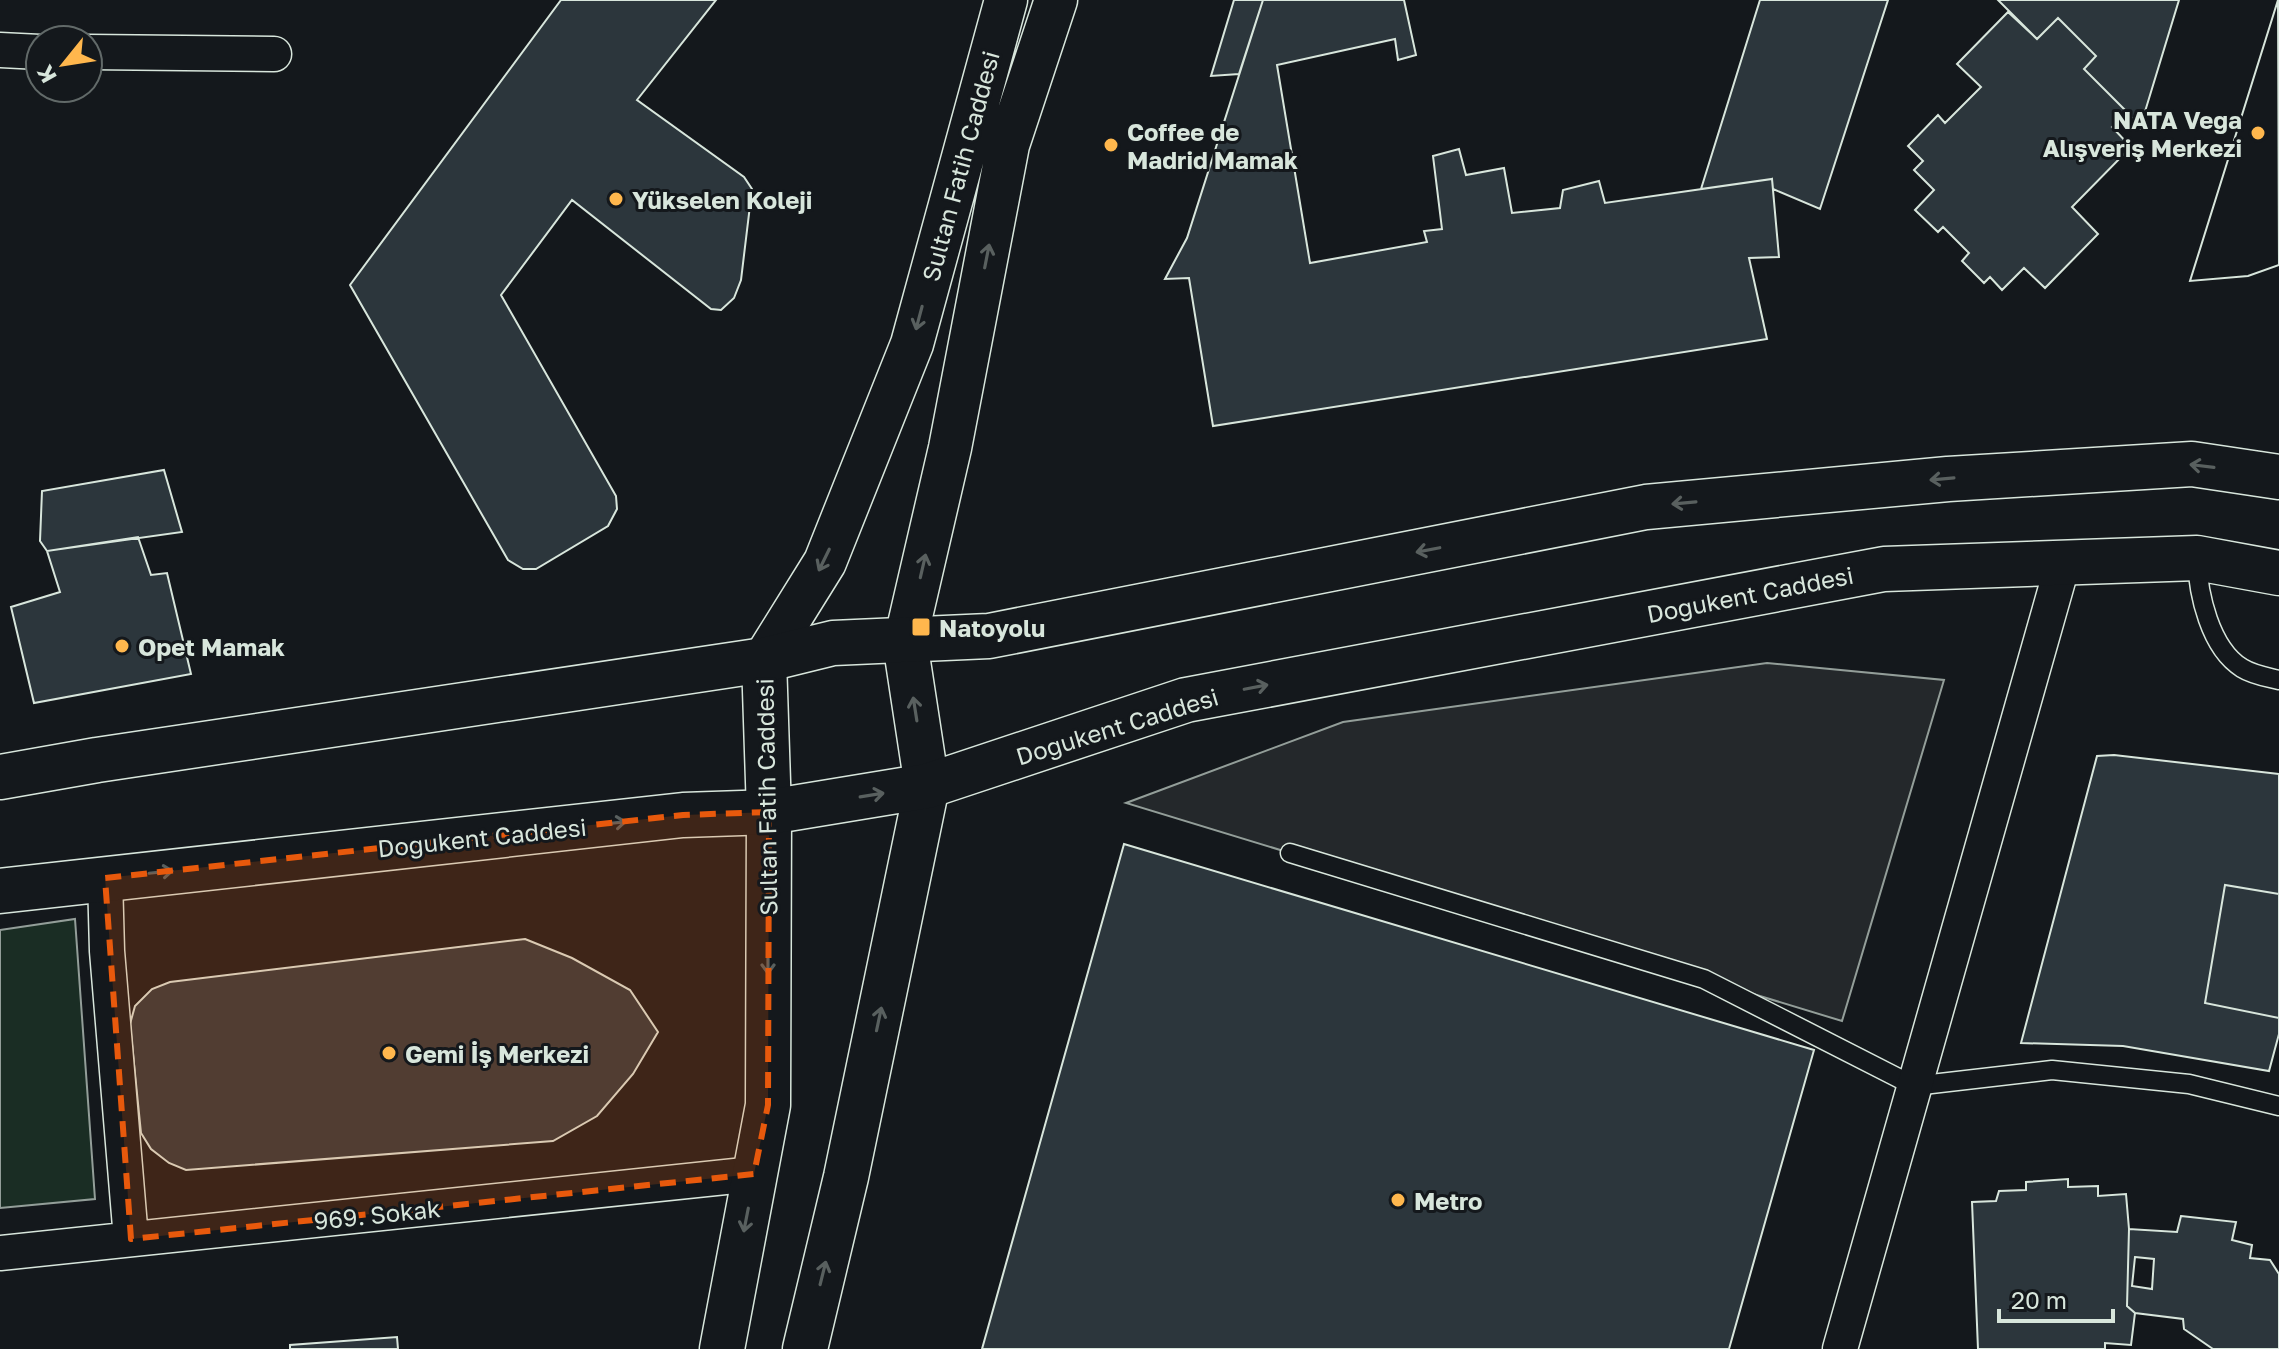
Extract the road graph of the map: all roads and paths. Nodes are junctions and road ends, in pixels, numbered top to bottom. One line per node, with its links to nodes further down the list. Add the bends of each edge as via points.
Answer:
1 (1006, 0): 12 (street, Sultan Fatih Caddesi, one-way to 12, via 912,344 825,562)
2 (1056, 0): 11 (street, Sultan Fatih Caddesi, one-way to 2, via 950,448 1008,145)
3 (0, 50): 4 (street)
4 (24, 51)
5 (104, 52): 6 (street)
6 (274, 54)
7 (2279, 477): 11 (main road, one-way to 11, via 2192,464 1948,479 1646,507 989,636)
8 (2197, 558): 9 (main road, Doğukent Caddesi); 10 (main road, Doğukent Caddesi); 13 (lane, via 2202,605 2224,649 2241,668)
9 (2063, 563): 15 (main road, Doğukent Caddesi, one-way to 9, via 1186,700 1884,569); 20 (street)
10 (2279, 573)
11 (905, 642): 12 (main road, via 833,643); 15 (main road, Sultan Fatih Caddesi, one-way to 11)
12 (764, 660): 14 (main road); 16 (main road, Sultan Fatih Caddesi)
13 (2279, 680)
14 (0, 777)
15 (927, 786): 16 (main road, Doğukent Caddesi, one-way to 15); 26 (main road, Sultan Fatih Caddesi, one-way to 15)
16 (769, 812): 18 (main road, Doğukent Caddesi, one-way to 16, via 683,815); 22 (main road, Sultan Fatih Caddesi, one-way to 22, via 768,1105)
17 (1290, 853): 20 (lane, via 1704,979)
18 (105, 878): 19 (main road, Doğukent Caddesi); 23 (street)
19 (0, 891)
20 (1914, 1086): 21 (lane, via 2052,1070 2189,1084); 27 (street)
21 (2279, 1106)
22 (754, 1174): 23 (street, 969. Sokak); 25 (main road, Sultan Fatih Caddesi, one-way to 25)
23 (131, 1239): 24 (street, 969. Sokak)
24 (0, 1253)
25 (722, 1349)
26 (805, 1349)
27 (1840, 1349)

